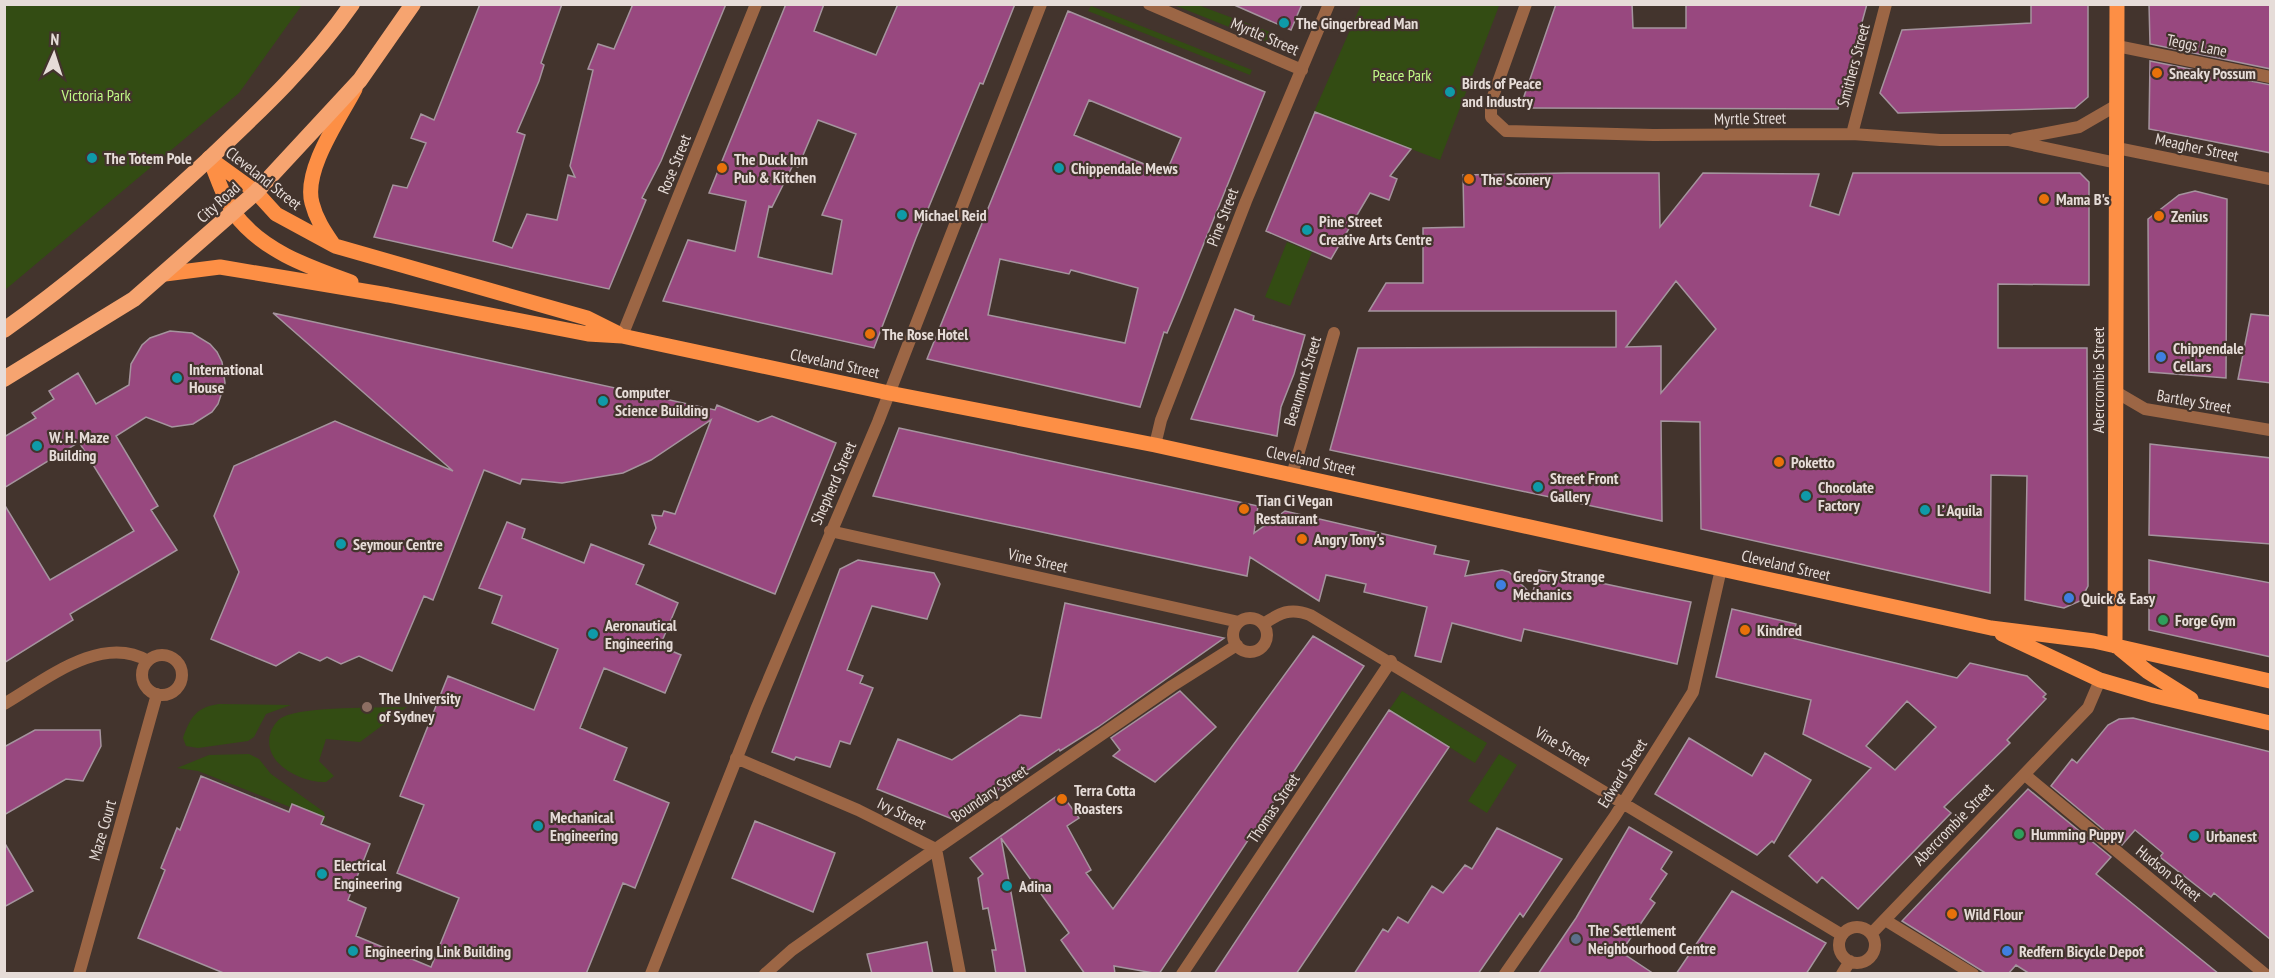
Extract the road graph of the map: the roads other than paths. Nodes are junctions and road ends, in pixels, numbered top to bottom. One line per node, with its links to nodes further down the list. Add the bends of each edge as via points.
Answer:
1 (352, 4): 18 (highway, via 322,46)
2 (413, 4): 13 (highway, City Road)
3 (756, 4): 27 (street, Rose Street)
4 (1041, 4): 30 (street, Shepherd Street)
5 (1149, 4): 11 (street, Myrtle Street)
6 (1329, 4): 11 (street, Pine Street)
7 (1526, 4): 15 (street, Myrtle Street, via 1492,96 1490,112 1495,123 1506,131)
8 (1886, 4): 15 (street, Smithers Street)
9 (2117, 4): 10 (main road, Abercrombie Street)
10 (2117, 46): 12 (street, Teggs Lane); 14 (main road, Abercrombie Street)
11 (1302, 70): 32 (street, Pine Street, via 1246,201 1161,420)
12 (2271, 77)
13 (360, 80): 20 (highway, City Road); 22 (main road, via 311,179 311,201 318,221)
14 (2117, 105): 16 (street, Myrtle Street, via 2079,127); 17 (main road, Abercrombie Street)
15 (1852, 134): 16 (street, Myrtle Street)
16 (2008, 140): 17 (street, Myrtle Street)
17 (2117, 155): 19 (street, Meagher Street); 29 (main road, Abercrombie Street)
18 (209, 158): 20 (main road, Cleveland Street); 21 (main road, Cleveland Street); 25 (highway, via 98,261)
19 (2271, 179)
20 (256, 192): 21 (highway, City Road); 22 (main road, Cleveland Street, via 276,214)
21 (233, 212): 23 (highway, City Road); 24 (main road, Cleveland Street, via 261,241 303,264)
22 (335, 246): 27 (main road, Cleveland Street, via 587,318)
23 (165, 274): 24 (main road, Cleveland Street, via 220,267); 28 (highway, City Road, via 104,320)
24 (388, 295): 27 (main road, Cleveland Street, via 588,334)
25 (4, 330)
26 (1334, 333): 33 (street, Beaumont Street)
27 (622, 336): 30 (main road, Cleveland Street)
28 (4, 379)
29 (2116, 392): 31 (street, Bartley Street, via 2145,409); 40 (main road, Abercrombie Street)
30 (889, 393): 32 (main road, Cleveland Street); 34 (street, Shepherd Street)
31 (2271, 430)
32 (1155, 445): 33 (main road, Cleveland Street)
33 (1292, 475): 35 (main road, Cleveland Street)
34 (830, 531): 36 (street, Vine Street); 49 (street, Shepherd Street)
35 (1721, 569): 38 (main road, Cleveland Street); 51 (street, Edward Street, via 1693,692)
36 (1239, 622): 37 (street, via 1250,618); 39 (street, via 1233,634)
37 (1263, 624): 39 (street, via 1267,635 1262,646 1247,651); 42 (street, Vine Street, via 1283,611 1300,611)
38 (1991, 628): 40 (main road, Cleveland Street, via 2067,636); 43 (main road, Cleveland Street)
39 (1237, 645): 52 (street, Boundary Street)
40 (2115, 646): 44 (main road, Cleveland Street); 47 (main road)
41 (148, 662): 45 (street, via 142,678 147,688); 45 (street, via 165,656 175,660 182,670 181,682 174,692); 46 (street, via 139,656 97,654)
42 (1391, 662): 51 (street, Vine Street); 61 (street, Thomas Street)
43 (2100, 680): 47 (main road, Cleveland Street); 50 (street, Abercrombie Street, via 2088,708)
44 (2271, 681)
45 (157, 694): 57 (street, Maze Court)
46 (4, 704)
47 (2205, 708): 48 (main road, Cleveland Street)
48 (2271, 723)
49 (736, 758): 52 (street, Ivy Street); 58 (street, Shepherd Street)
50 (2025, 776): 53 (street, Abercrombie Street); 65 (street, Hudson Street)
51 (1623, 803): 55 (street, Vine Street); 62 (street, Edward Street)
52 (936, 849): 59 (street, Boundary Street, via 792,950); 60 (street, Ivy Street)
53 (1885, 920): 54 (street, Abercrombie Street); 64 (street)
54 (1871, 934): 55 (street, via 1856,927); 56 (street, via 1875,944 1871,956 1861,962)
55 (1842, 935): 56 (street, via 1839,947)
56 (1850, 961): 63 (street)
57 (79, 974)
58 (651, 974)
59 (765, 974)
60 (960, 974)
61 (1182, 974)
62 (1505, 974)
63 (1842, 974)
64 (1973, 974)
65 (2265, 974)

